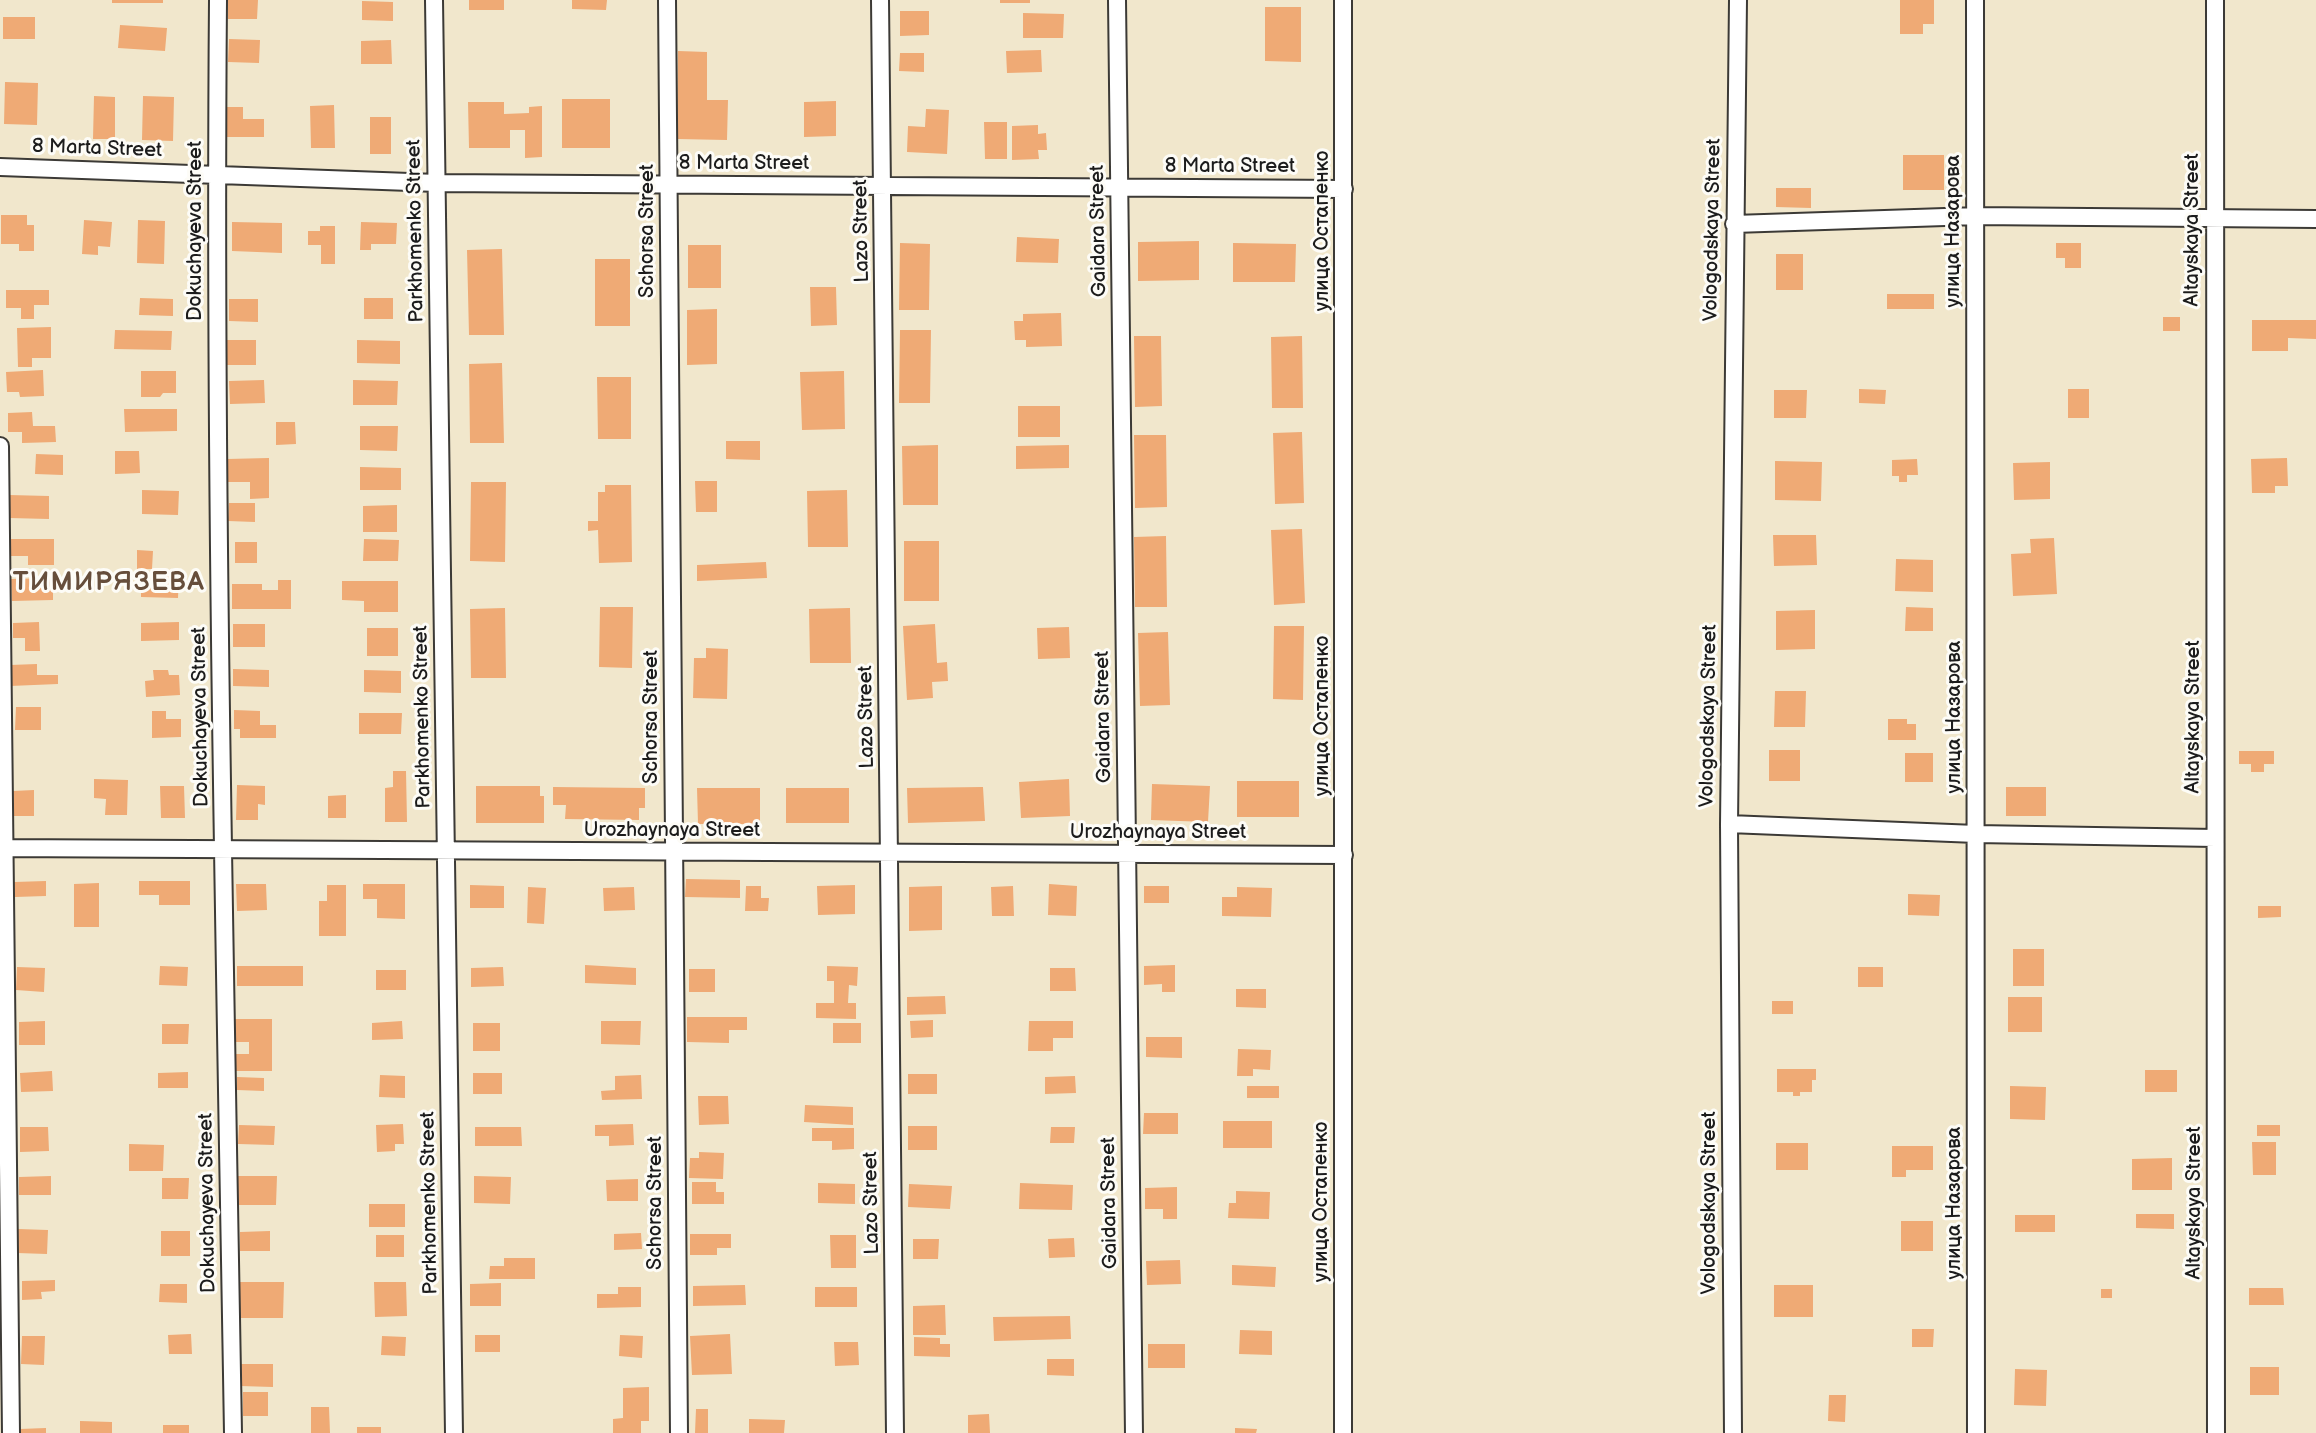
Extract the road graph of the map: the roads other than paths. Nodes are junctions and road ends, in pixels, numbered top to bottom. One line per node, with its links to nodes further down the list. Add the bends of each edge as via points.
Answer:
1 (218, 0): 11 (street, Dokuchayeva Street)
2 (434, 0): 12 (street, Parkhomenko Street)
3 (667, 0): 13 (street, Schorsa Street)
4 (880, 0): 14 (street, Lazo Street)
5 (1117, 0): 15 (street, Gaidara Street)
6 (1343, 0): 16 (street, улица Остапенко)
7 (1738, 0): 20 (street, Vologodskaya Street)
8 (1975, 0): 17 (street, улица Назарова)
9 (2215, 0): 18 (street, Altayskaya Street)
10 (0, 167): 11 (street, 8 Marta Street)
11 (216, 175): 12 (street, 8 Marta Street); 26 (street, Dokuchayeva Street)
12 (437, 183): 13 (street, 8 Marta Street); 27 (street, Parkhomenko Street)
13 (668, 185): 14 (street, 8 Marta Street); 28 (street, Schorsa Street)
14 (882, 186): 15 (street, 8 Marta Street); 29 (street, Lazo Street)
15 (1119, 188): 16 (street, 8 Marta Street); 30 (street, Gaidara Street)
16 (1344, 189): 31 (street, улица Остапенко)
17 (1976, 216): 18 (street); 20 (street); 23 (street, улица Назарова)
18 (2214, 219): 19 (street); 24 (street, Altayskaya Street)
19 (2316, 219)
20 (1734, 224): 22 (street, Vologodskaya Street)
21 (0, 446): 25 (street)
22 (1728, 824): 23 (street); 39 (street, Vologodskaya Street)
23 (1976, 834): 24 (street); 40 (street, улица Назарова)
24 (2215, 838): 41 (street, Altayskaya Street)
25 (2, 848): 26 (street, Urozhaynaya Street); 32 (street)
26 (223, 849): 27 (street, Urozhaynaya Street); 33 (street, Dokuchayeva Street)
27 (446, 850): 28 (street, Urozhaynaya Street); 34 (street, Parkhomenko Street)
28 (674, 852): 29 (street, Urozhaynaya Street); 35 (street, Schorsa Street)
29 (889, 853): 30 (street, Urozhaynaya Street); 36 (street, Lazo Street)
30 (1127, 854): 31 (street, Urozhaynaya Street); 37 (street, Gaidara Street)
31 (1344, 855): 38 (street, улица Остапенко)
32 (11, 1433)
33 (233, 1433)
34 (454, 1433)
35 (679, 1433)
36 (895, 1433)
37 (1134, 1433)
38 (1343, 1433)
39 (1732, 1433)
40 (1976, 1433)
41 (2216, 1433)

